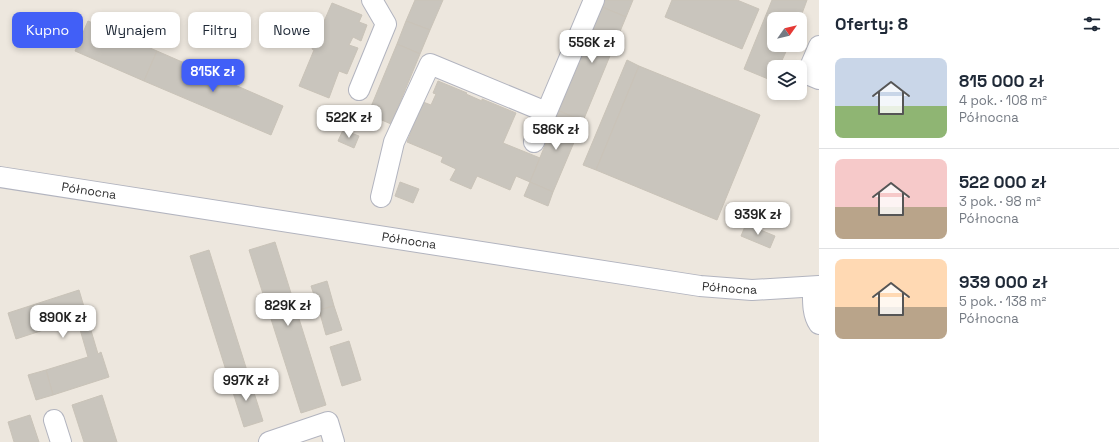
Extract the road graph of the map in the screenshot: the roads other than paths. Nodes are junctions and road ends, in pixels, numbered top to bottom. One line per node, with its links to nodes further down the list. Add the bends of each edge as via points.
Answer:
1 (372, 0): 5 (street, via 386,24)
2 (594, 0): 6 (street)
3 (819, 46): 4 (street, via 807,74)
4 (819, 79)
5 (359, 90)
6 (546, 112): 7 (street); 9 (street, via 430,64 394,142)
7 (534, 142)
8 (0, 177): 10 (street, Północna, via 705,287 752,290)
9 (381, 197)
10 (816, 287): 11 (street, via 813,301)
11 (819, 324)
12 (54, 420): 13 (street)
13 (61, 442)
14 (269, 442): 15 (street, via 328,422)
15 (334, 442)

